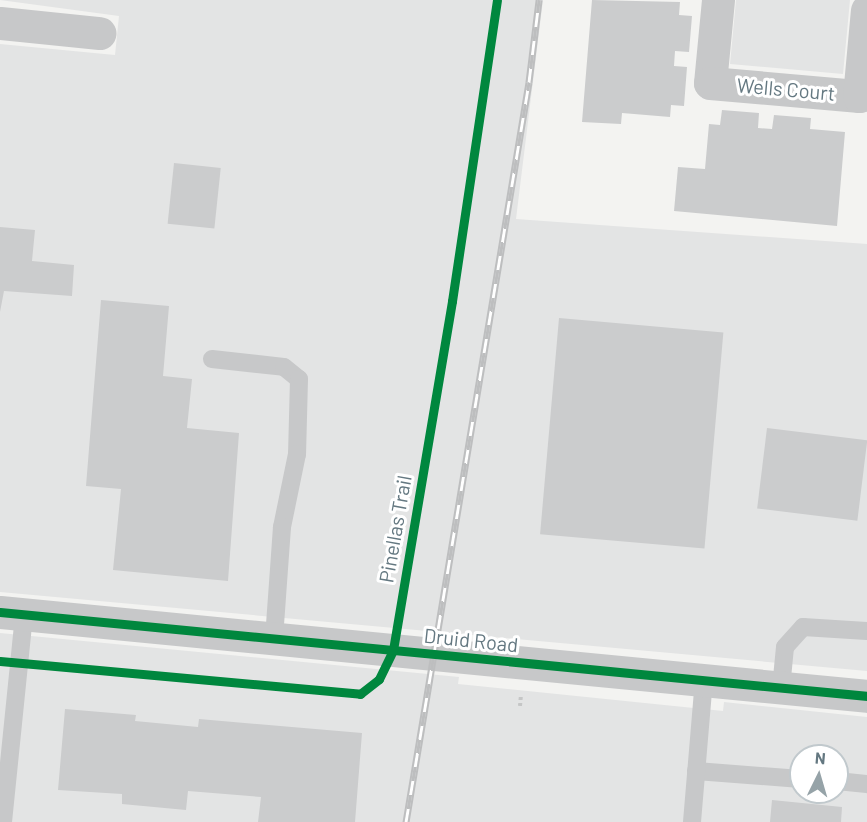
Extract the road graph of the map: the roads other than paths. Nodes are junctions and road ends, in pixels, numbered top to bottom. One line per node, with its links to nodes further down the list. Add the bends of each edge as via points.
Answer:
1 (718, 0): 2 (street, Wells Court, via 710,83 859,96)
2 (867, 10)
3 (0, 23): 4 (street)
4 (99, 33)
5 (212, 359): 8 (lane, via 284,367 299,379 297,454 282,527)
6 (12, 613): 8 (street, Druid Road); 16 (lane)
7 (867, 631): 10 (lane, via 803,627 785,647)
8 (273, 639): 9 (street, Druid Road)
9 (704, 680): 10 (street, Druid Road); 12 (lane)
10 (781, 687): 11 (street, Druid Road)
11 (867, 696)
12 (696, 771): 13 (lane); 17 (lane)
13 (789, 778)
14 (849, 782): 15 (lane)
15 (867, 784)
16 (3, 822)
17 (692, 822)

